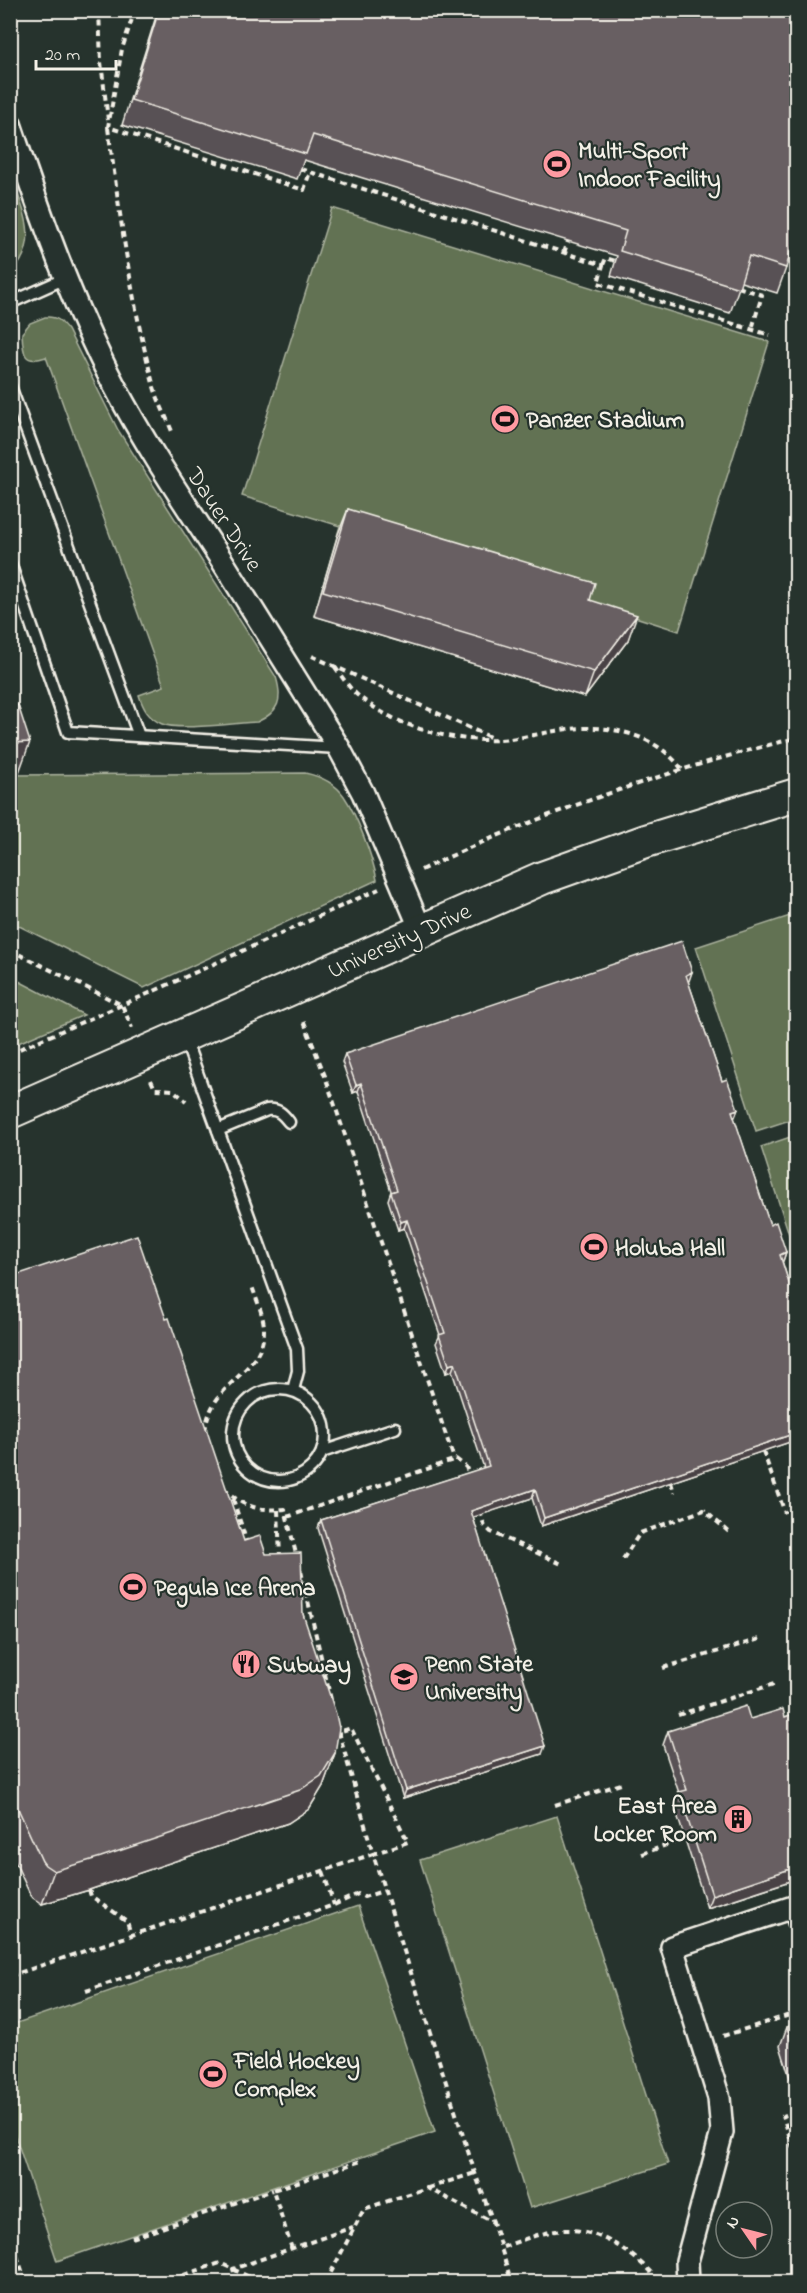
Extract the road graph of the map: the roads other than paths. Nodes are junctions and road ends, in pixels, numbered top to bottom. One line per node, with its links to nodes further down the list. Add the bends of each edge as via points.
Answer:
1 (10, 124): 2 (street, Dauer Drive)
2 (66, 278): 3 (lane); 7 (street, Dauer Drive, via 90,336 149,449)
3 (10, 303)
4 (10, 386): 6 (lane)
5 (10, 563): 6 (lane, via 68,732)
6 (139, 736): 7 (lane)
7 (339, 748): 9 (street, Dauer Drive, via 363,793)
8 (796, 795): 9 (main road, University Drive, via 625,848 542,878)
9 (422, 930): 10 (main road, University Drive)
10 (184, 1036): 11 (main road, University Drive); 13 (lane)
11 (10, 1112)
12 (289, 1122): 13 (lane, via 282,1113 267,1110)
13 (218, 1131): 14 (lane, via 297,1349 298,1371)
14 (293, 1390): 16 (lane, via 309,1399 320,1413 325,1432); 16 (lane, via 258,1393 244,1404 232,1437 236,1455 262,1479 280,1482 297,1478 312,1467)
15 (395, 1428): 16 (lane)
16 (322, 1452)
17 (793, 1907): 18 (lane); 19 (street, via 672,1947 720,2098 722,2132 687,2261)
18 (796, 1930)
19 (687, 2283)

